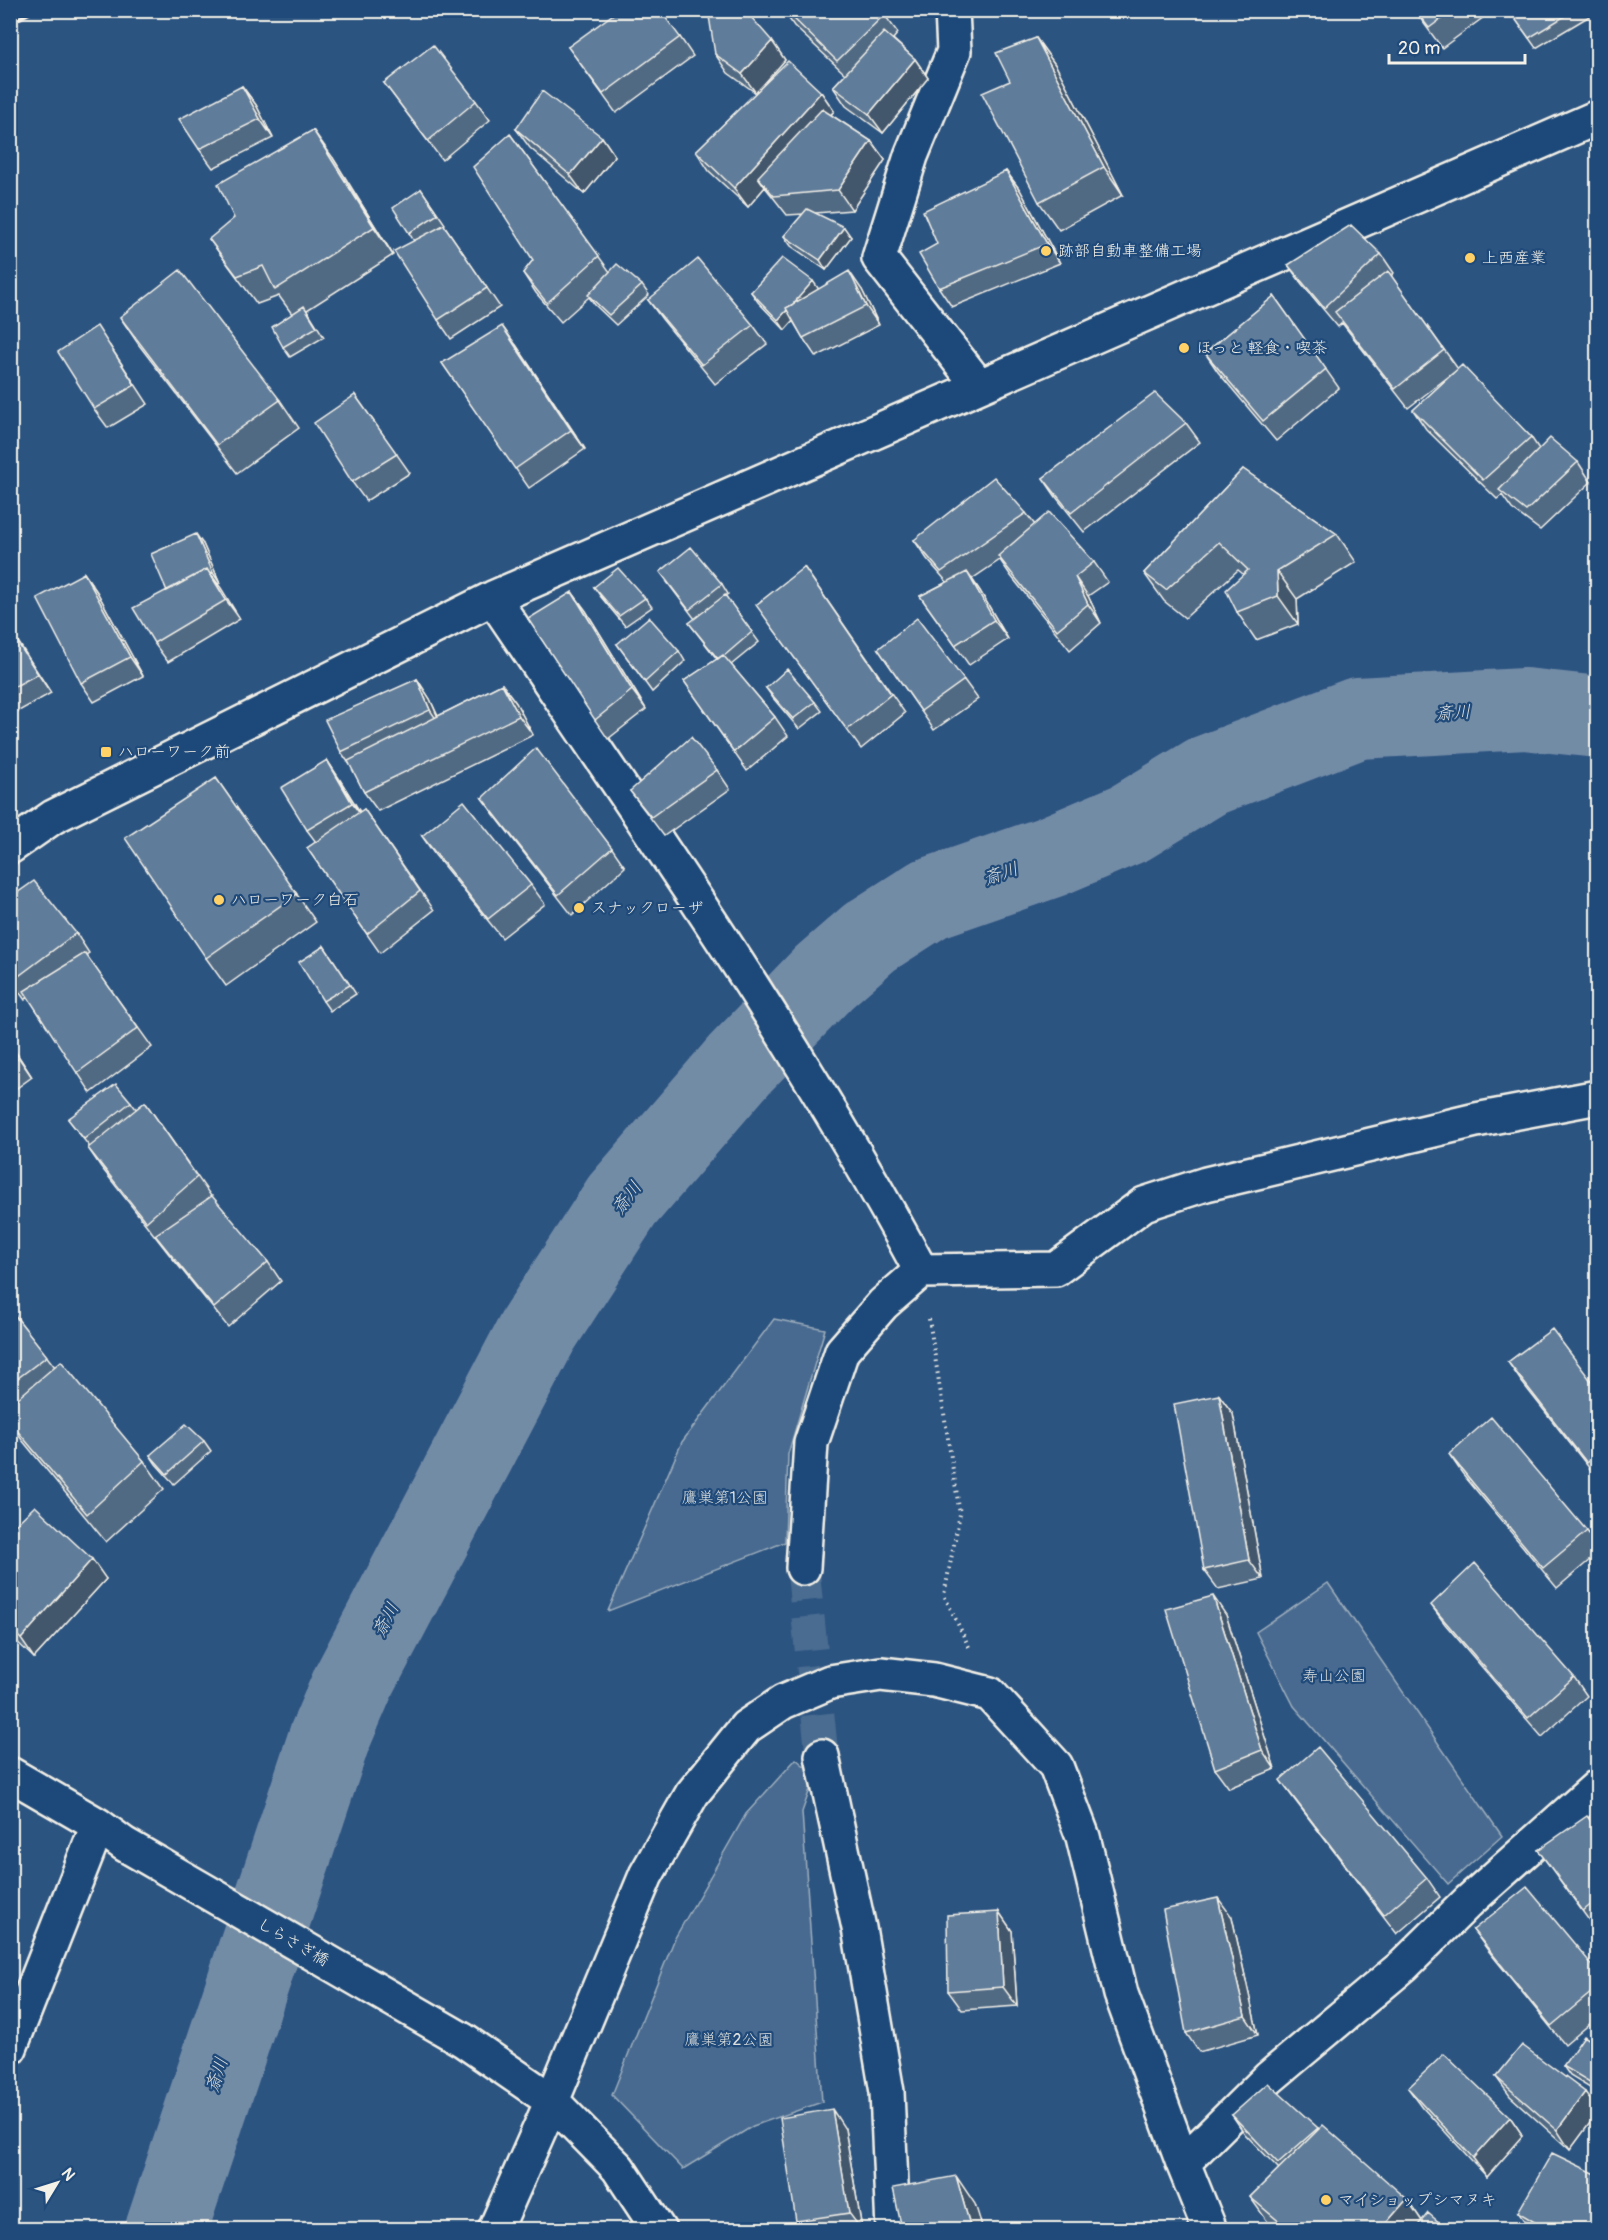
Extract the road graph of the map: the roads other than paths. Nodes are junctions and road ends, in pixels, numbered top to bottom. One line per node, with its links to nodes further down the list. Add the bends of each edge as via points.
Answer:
1 (952, 10): 3 (street, via 954,51 911,156 879,258)
2 (1598, 117): 3 (street)
3 (979, 386): 4 (street)
4 (493, 597): 5 (street, via 53,818); 7 (street, via 703,910 876,1187)
5 (10, 847)
6 (1598, 1097): 7 (street, via 1476,1120 1206,1184 1144,1204 1056,1269)
7 (921, 1271): 8 (street, via 883,1304 842,1351 811,1443)
8 (802, 1568)
9 (822, 1756): 18 (street, via 859,1928 887,2091)
10 (10, 1774): 12 (street, しらさぎ橋)
11 (1598, 1786): 15 (street, via 1477,1893 1404,1965 1269,2078)
12 (98, 1825): 13 (street); 14 (street, しらさぎ橋, via 124,1844 463,2040)
13 (10, 2048)
14 (552, 2101): 15 (street, via 646,1875 692,1794 746,1727 783,1702 830,1682 881,1674 934,1680 990,1695 1056,1766 1083,1837 1121,1994); 16 (street); 17 (street, しらさぎ橋, via 618,2168)
15 (1183, 2163): 19 (street)
16 (495, 2229)
17 (659, 2229)
18 (893, 2229)
19 (1210, 2229)

